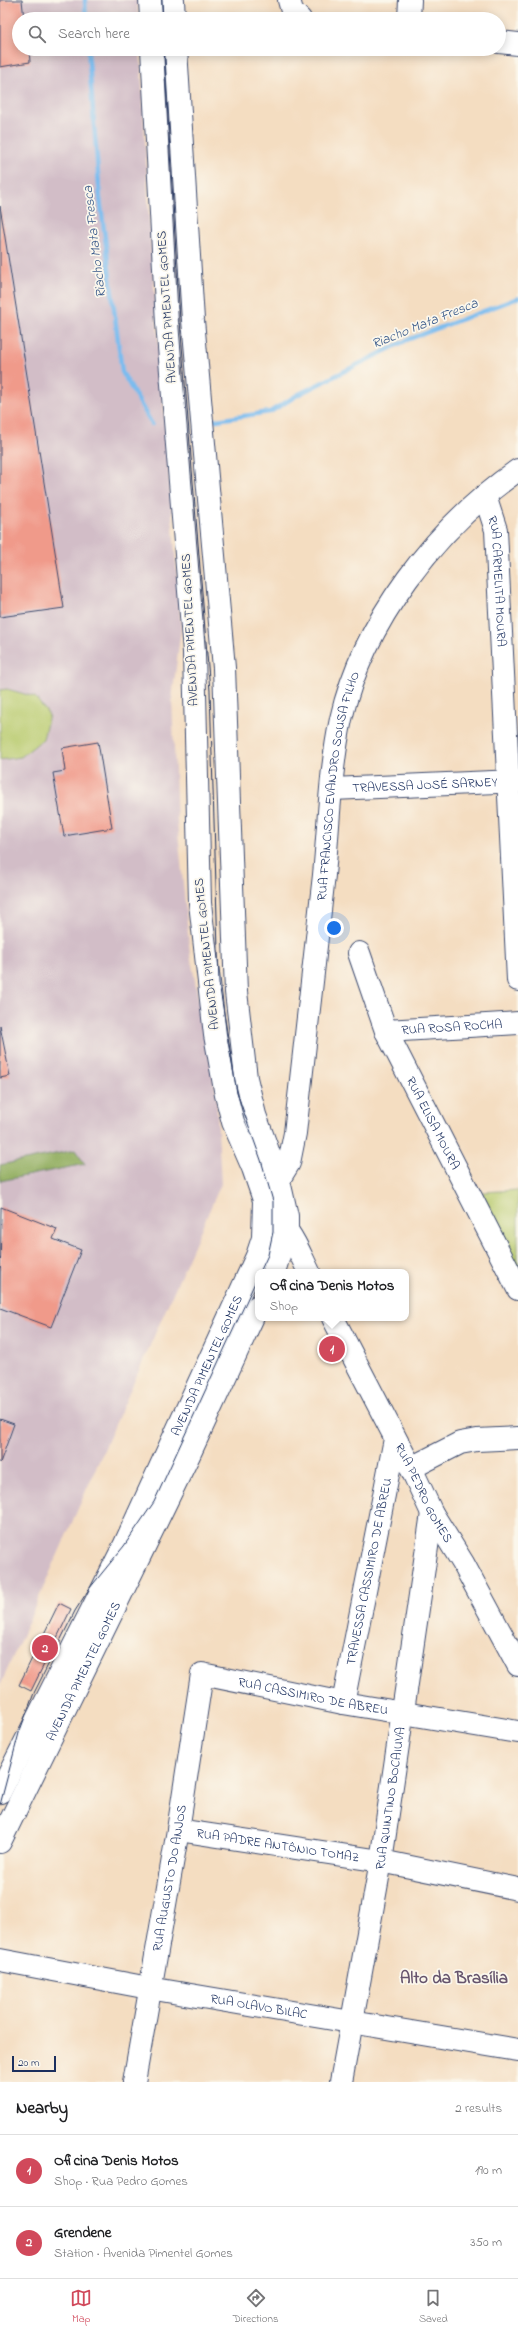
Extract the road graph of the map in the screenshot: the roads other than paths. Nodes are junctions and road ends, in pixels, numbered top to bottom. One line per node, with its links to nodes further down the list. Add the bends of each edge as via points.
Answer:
1 (150, 0): 5 (street)
2 (173, 0): 6 (street)
3 (289, 0): 7 (street)
4 (410, 0): 8 (street)
5 (151, 12)
6 (174, 12)
7 (293, 12)
8 (409, 12)
9 (506, 43): 10 (street)
10 (518, 44)
11 (152, 56): 18 (street, AVENIDA PIMENTEL GOMES, via 167,312 194,652)
12 (176, 56): 17 (street, AVENIDA PIMENTEL GOMES, via 193,310 224,668)
13 (518, 470): 14 (street, RUA FRANCISCO EVANDRO SOUSA FILHO)
14 (485, 496): 15 (street, RUA CARMELITA MOURA, via 496,530); 16 (street, RUA FRANCISCO EVANDRO SOUSA FILHO, via 450,528 424,558 397,594 378,628 360,664 342,717 335,750)
15 (513, 782): 16 (street, TRAVESSA JOSÉ SARNEY); 19 (street, RUA CARMELITA MOURA)
16 (332, 789): 24 (street, RUA FRANCISCO EVANDRO SOUSA FILHO, via 295,1133 289,1163)
17 (230, 856): 18 (street); 24 (street, AVENIDA PIMENTEL GOMES, via 236,992 246,1078 255,1115)
18 (198, 858): 25 (street, AVENIDA PIMENTEL GOMES, via 204,949 215,1035 233,1122 253,1168)
19 (516, 911): 21 (street, RUA CARMELITA MOURA)
20 (359, 954): 23 (street, RUA ELISA MOURA)
21 (518, 980)
22 (518, 1023): 23 (street, RUA ROSA ROCHA)
23 (386, 1031): 29 (street, RUA ELISA MOURA)
24 (279, 1181): 25 (street, RUA FRANCISCO EVANDRO SOUSA FILHO); 26 (street, AVENIDA PIMENTEL GOMES, via 287,1216)
25 (264, 1206): 26 (street); 41 (street, AVENIDA PIMENTEL GOMES, via 263,1238 257,1256 124,1546)
26 (287, 1229): 27 (street, AVENIDA PIMENTEL GOMES); 28 (street)
27 (275, 1269)
28 (307, 1269)
29 (518, 1289)
30 (255, 1313): 43 (street, AVENIDA PIMENTEL GOMES, via 189,1456)
31 (335, 1321): 33 (street, RUA PEDRO GOMES)
32 (518, 1438): 34 (street, via 460,1443)
33 (395, 1439): 34 (street, RUA PEDRO GOMES); 38 (street, TRAVESSA CASSIMIRO DE ABREU)
34 (411, 1468): 35 (street, RUA PEDRO GOMES)
35 (432, 1513): 36 (street, RUA PEDRO GOMES, via 463,1563); 39 (street, RUA QUINTINO BOCAIUVA)
36 (518, 1665)
37 (202, 1674): 38 (street, RUA CASSIMIRO DE ABREU); 42 (street, RUA AUGUSTO DO ANJOS)
38 (343, 1703): 39 (street, RUA CASSIMIRO DE ABREU)
39 (402, 1713): 40 (street, RUA CASSIMIRO DE ABREU); 44 (street, RUA QUINTINO BOCAIUVA)
40 (518, 1732)
41 (0, 1792)
42 (178, 1830): 44 (street, RUA PADRE ANTÔNIO TOMAZ); 47 (street, RUA AUGUSTO DO ANJOS)
43 (0, 1842)
44 (381, 1861): 45 (street, RUA PADRE ANTÔNIO TOMAZ); 48 (street, RUA QUINTINO BOCAIUVA)
45 (518, 1889)
46 (0, 1960): 47 (street, RUA OLAVO BILAC)
47 (149, 1988): 48 (street, RUA OLAVO BILAC); 50 (street, RUA AUGUSTO DO ANJOS)
48 (351, 2021): 49 (street, RUA OLAVO BILAC); 51 (street, RUA QUINTINO BOCAIUVA)
49 (518, 2050)
50 (134, 2082)
51 (340, 2082)

